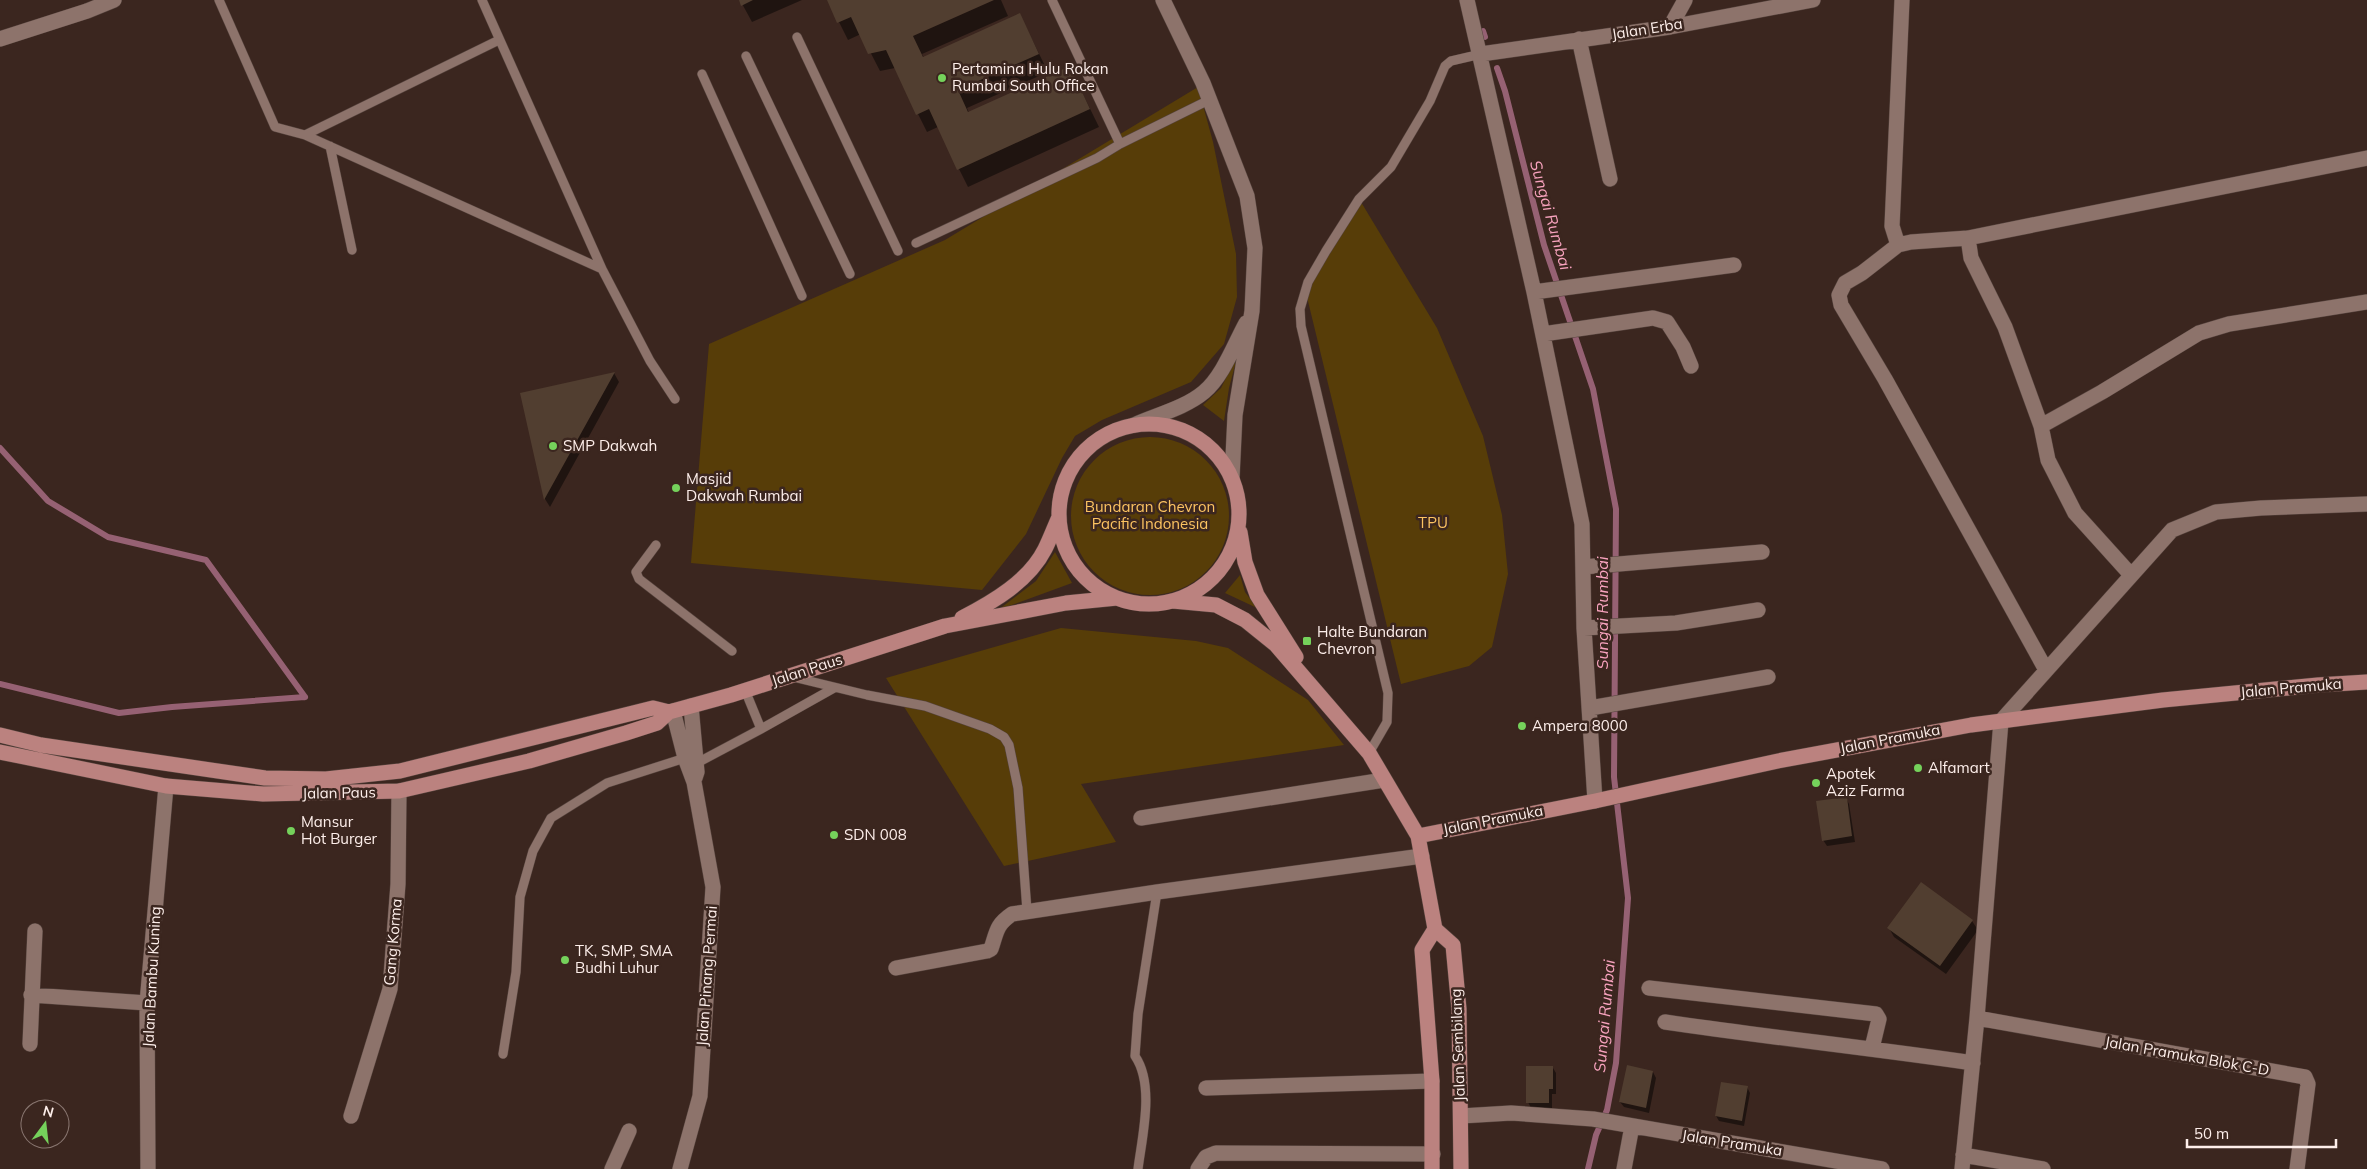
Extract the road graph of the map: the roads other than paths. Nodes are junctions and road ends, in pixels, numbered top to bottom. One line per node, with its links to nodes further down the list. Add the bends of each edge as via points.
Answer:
1 (114, 0): 12 (street)
2 (219, 0): 19 (lane, via 275,127)
3 (482, 0): 14 (lane)
4 (1052, 0): 20 (lane)
5 (1163, 0): 18 (street)
6 (1467, 0): 15 (street)
7 (1685, 0): 10 (street)
8 (1813, 0): 10 (street, Jalan Erba)
9 (1902, 0): 26 (street, via 1892,226)
10 (1670, 27): 13 (street, Jalan Erba)
11 (797, 37): 28 (lane)
12 (0, 39)
13 (1579, 39): 15 (street, Jalan Erba); 23 (street)
14 (499, 40): 19 (lane); 30 (lane)
15 (1481, 54): 32 (street); 69 (lane, via 1451,61 1445,66 1430,101 1391,167 1359,199 1326,251 1308,282 1300,309 1301,326 1388,693 1387,722)
16 (746, 56): 31 (lane)
17 (702, 74): 33 (lane)
18 (1209, 100): 20 (lane); 35 (street, via 1247,196 1255,248)
19 (304, 135): 21 (lane)
20 (1120, 144): 25 (lane, via 1097,158)
21 (330, 146): 27 (lane); 30 (lane)
22 (2367, 158): 24 (street)
23 (1610, 179)
24 (1968, 238): 26 (street); 40 (street, via 1971,258 2006,327)
25 (916, 243)
26 (1898, 246): 55 (street, via 1845,282 1839,295 1841,305)
27 (352, 250)
28 (898, 251)
29 (1734, 265): 32 (street)
30 (602, 269): 38 (lane, via 650,361)
31 (850, 274)
32 (1542, 291): 36 (street)
33 (802, 296)
34 (2367, 302): 40 (street, via 2229,324 2199,333)
35 (1252, 311): 39 (street, via 1222,369 1205,392); 41 (street, via 1235,415)
36 (1543, 334): 37 (street, via 1653,318 1667,322); 47 (street, via 1582,524)
37 (1691, 366)
38 (675, 399)
39 (1134, 425): 41 (main road, via 1157,424 1179,429 1200,439 1219,456); 43 (main road, via 1112,431 1080,456 1070,470 1061,494)
40 (2041, 426): 48 (street, via 2048,460 2075,513)
41 (1232, 478): 44 (main road, via 1240,504)
42 (2367, 504): 48 (street, via 2216,512 2172,530)
43 (1059, 517): 49 (main road, via 1063,540 1074,564 1092,584); 52 (main road, Jalan Paus, via 1044,551 1024,576 990,604)
44 (1239, 527): 50 (main road, via 1232,550 1218,572 1199,590); 61 (main road, via 1245,562 1257,595)
45 (656, 545): 54 (lane, via 636,572 639,579)
46 (1762, 552): 47 (street)
47 (1583, 567): 53 (street)
48 (2131, 575): 55 (street)
49 (1117, 598): 50 (main road, via 1145,604); 52 (main road, Jalan Paus, via 1066,603)
50 (1173, 601): 61 (main road, via 1216,605 1245,620 1276,645)
51 (1758, 610): 53 (street, via 1676,623)
52 (945, 626): 56 (main road, Jalan Paus)
53 (1584, 628): 63 (street)
54 (732, 651)
55 (2046, 670): 65 (street)
56 (790, 676): 59 (lane); 60 (main road, Jalan Paus)
57 (1768, 678): 63 (street)
58 (2367, 682): 65 (main road, Jalan Pramuka, via 2163,700)
59 (834, 688): 66 (lane); 79 (lane, via 925,706 1004,737 1009,745 1018,788)
60 (745, 690): 62 (main road, Jalan Paus); 66 (lane)
61 (1319, 692): 69 (main road)
62 (691, 706): 64 (main road, Jalan Paus); 70 (street, Jalan Pinang Permai)
63 (1590, 708): 74 (street)
64 (671, 711): 67 (main road, Jalan Paus, via 653,708 400,771 326,779 265,778 51,746); 70 (street, Jalan Pinang Permai); 73 (main road, Jalan Paus, via 657,723 608,738 529,761)
65 (2001, 721): 74 (main road, Jalan Pramuka, via 1890,739); 88 (street)
66 (761, 729): 70 (lane)
67 (0, 735)
68 (0, 752): 72 (main road, Jalan Paus)
69 (1370, 753): 71 (main road)
70 (691, 761): 92 (lane, via 607,783 551,818 533,851 520,897 516,972); 104 (street, Jalan Pinang Permai, via 697,772 694,782 713,887 700,1096)
71 (1384, 780): 75 (street); 76 (main road)
72 (166, 786): 73 (main road, Jalan Paus, via 263,794); 87 (street, Jalan Bambu Kuning)
73 (398, 791): 96 (street, Gang Korma, via 398,884 390,988)
74 (1595, 801): 76 (main road, Jalan Pramuka)
75 (1140, 818)
76 (1418, 836): 77 (main road)
77 (1422, 856): 78 (street); 80 (main road)
78 (1156, 892): 79 (street); 105 (lane, via 1135,1056 1144,1086 1145,1109)
79 (1027, 911): 84 (street, via 1012,914 1002,921 991,949 987,951)
80 (1435, 929): 82 (main road); 83 (main road)
81 (35, 931): 86 (street)
82 (1453, 945): 83 (main road); 97 (main road, Jalan Sembilang, via 1459,1009)
83 (1422, 950): 94 (main road, Jalan Sembilang)
84 (896, 968)
85 (1649, 988): 91 (street, via 1876,1014 1879,1019)
86 (32, 995): 87 (street); 90 (street)
87 (147, 1003): 102 (street, Jalan Bambu Kuning)
88 (1977, 1018): 93 (street); 111 (street, Jalan Pramuka Blok C-D, via 2305,1077 2308,1084)
89 (1665, 1022): 91 (street, via 1818,1044)
90 (30, 1044)
91 (1872, 1048): 93 (street)
92 (503, 1054)
93 (1972, 1063): 101 (street)
94 (1432, 1081): 95 (street); 100 (main road, Jalan Sembilang)
95 (1206, 1088)
96 (351, 1116)
97 (1461, 1116): 98 (street, Jalan Pramuka, via 1511,1113 1593,1119); 107 (main road, Jalan Sembilang)
98 (1632, 1126): 108 (street); 109 (street, Jalan Pramuka)
99 (628, 1131): 103 (street)
100 (1432, 1161): 106 (street, via 1216,1154 1206,1157)
101 (1963, 1162): 110 (street)
102 (148, 1169)
103 (612, 1169)
104 (680, 1169)
105 (1138, 1169)
106 (1198, 1169)
107 (1461, 1169)
108 (1624, 1169)
109 (1882, 1169)
110 (2043, 1169)
111 (2297, 1169)

